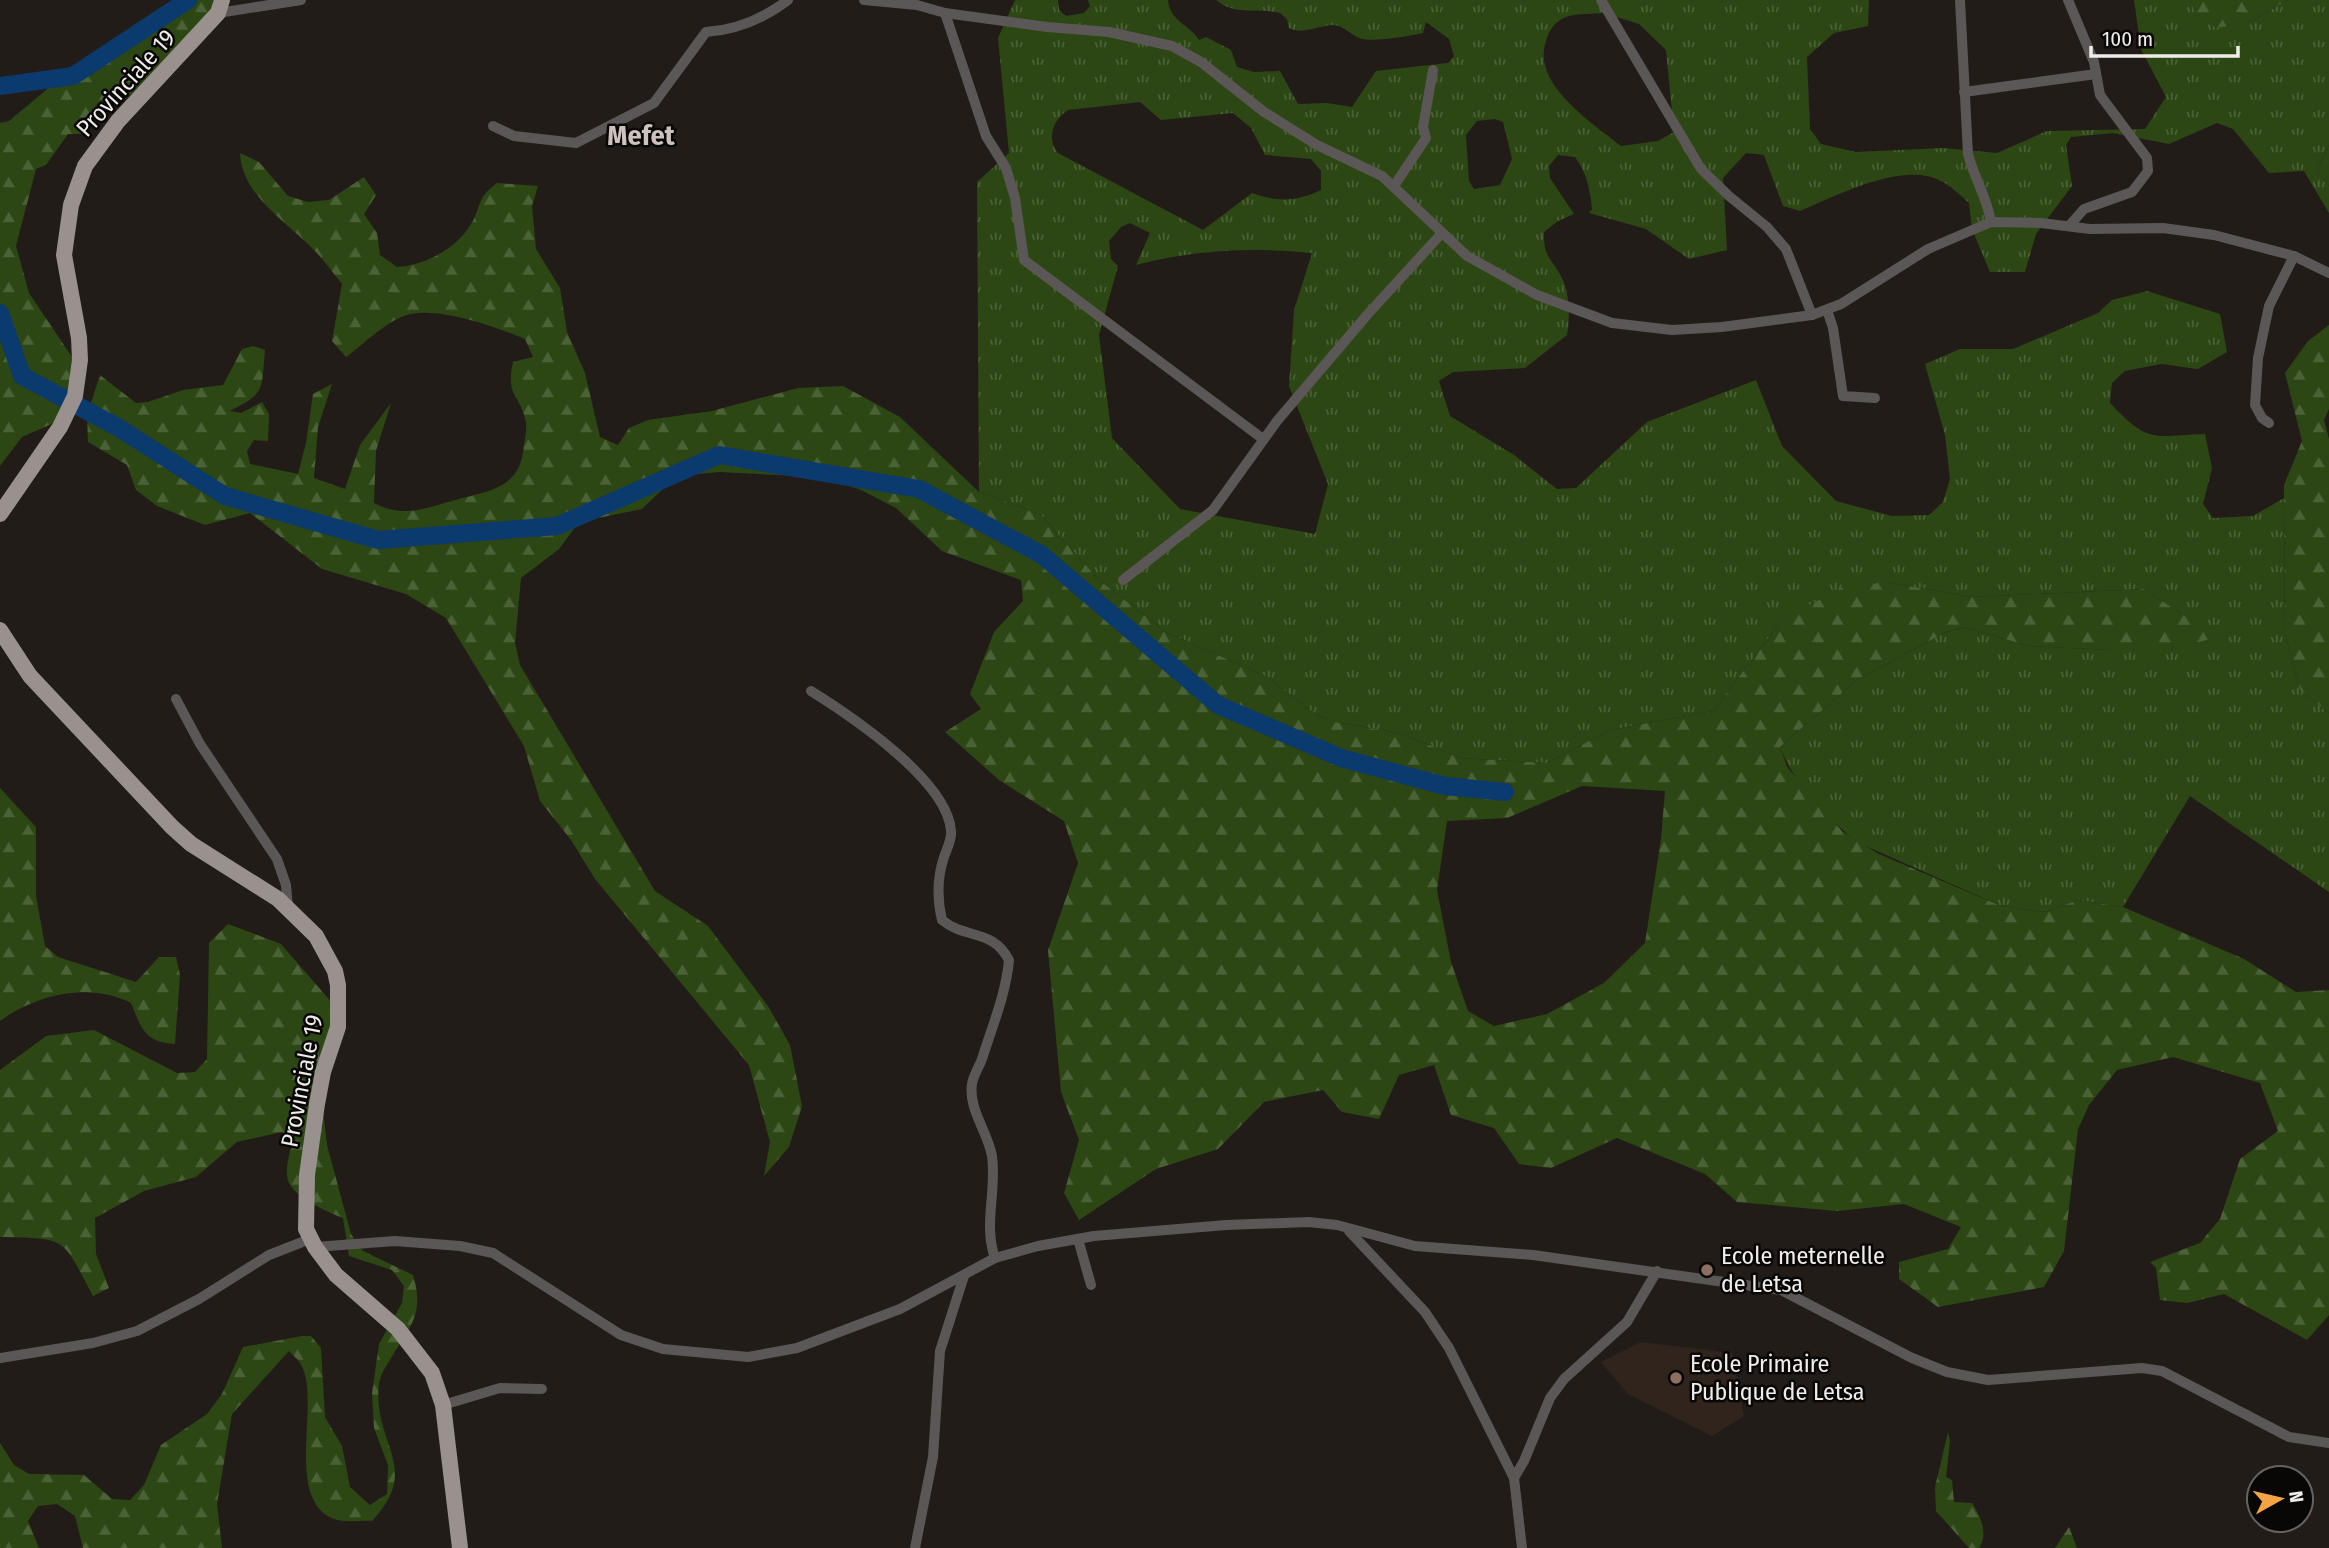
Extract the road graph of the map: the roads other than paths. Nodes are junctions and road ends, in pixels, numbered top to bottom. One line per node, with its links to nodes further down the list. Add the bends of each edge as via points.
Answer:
1 (301, 0): 7 (street)
2 (788, 0): 12 (street, via 732,30 706,32 654,103 576,143 513,135)
3 (864, 0): 8 (street)
4 (1601, 0): 20 (street, via 1701,169 1786,248)
5 (1960, 0): 11 (street)
6 (2068, 0): 10 (street)
7 (220, 7): 24 (main road, Provinciale 19, via 118,121 85,166 71,205 64,255 79,338 75,396 60,427)
8 (945, 13): 13 (street, via 1109,32 1172,46 1201,62 1264,112); 23 (street, via 986,136 1006,168 1024,260)
9 (1433, 70): 13 (street, via 1423,127 1426,138)
10 (2096, 74): 11 (street); 15 (street, via 2105,105 2147,158 2148,171 2132,192 2084,209)
11 (1964, 92): 14 (street, via 1968,154)
12 (493, 126)
13 (1394, 186): 16 (street)
14 (1991, 222): 15 (street); 19 (street, via 1928,249)
15 (2069, 226): 17 (street, via 2163,228 2214,235)
16 (1442, 233): 20 (street, via 1467,256 1537,295 1612,323 1672,330); 23 (street)
17 (2294, 256): 18 (street); 22 (street, via 2269,306 2258,358 2255,405)
18 (2329, 273)
19 (1827, 310): 20 (street); 21 (street, via 1843,396)
20 (1812, 315)
21 (1875, 398)
22 (2269, 423)
23 (1263, 439): 25 (street, via 1213,510)
24 (0, 514)
25 (1124, 580)
26 (0, 630): 29 (main road, Provinciale 19, via 30,676 172,827)
27 (811, 691): 33 (street, via 900,755 925,781 950,821 952,836 938,883 942,920 990,938 1002,946 1009,960 995,1019 972,1083 972,1100 992,1154 989,1219)
28 (176, 699): 29 (street, via 200,744 277,859)
29 (288, 909): 32 (main road, Provinciale 19, via 323,946 338,985 338,1027 323,1072 307,1175 305,1213)
30 (1346, 1228): 31 (street, via 1286,1221); 34 (street, via 1415,1246); 41 (street, via 1431,1321 1469,1384)
31 (1078, 1239): 33 (street); 36 (street)
32 (312, 1243): 35 (street, via 395,1241 460,1245 493,1253 621,1335 663,1349 709,1356 748,1357 797,1348 900,1309); 37 (street, via 269,1255 136,1331); 39 (main road, via 345,1285 392,1323 417,1351 432,1373)
33 (995, 1258): 35 (street)
34 (1657, 1271): 40 (street, via 1781,1290 1869,1338 1947,1372 1988,1380 2142,1368 2162,1371 2289,1437); 41 (street, via 1627,1322 1564,1379 1550,1398)
35 (964, 1275): 43 (street, via 940,1351 933,1457)
36 (1091, 1285)
37 (0, 1358)
38 (542, 1389): 39 (street, via 500,1388)
39 (443, 1405): 42 (main road)
40 (2329, 1443)
41 (1514, 1478): 44 (street)
42 (460, 1548)
43 (915, 1548)
44 (1522, 1548)

